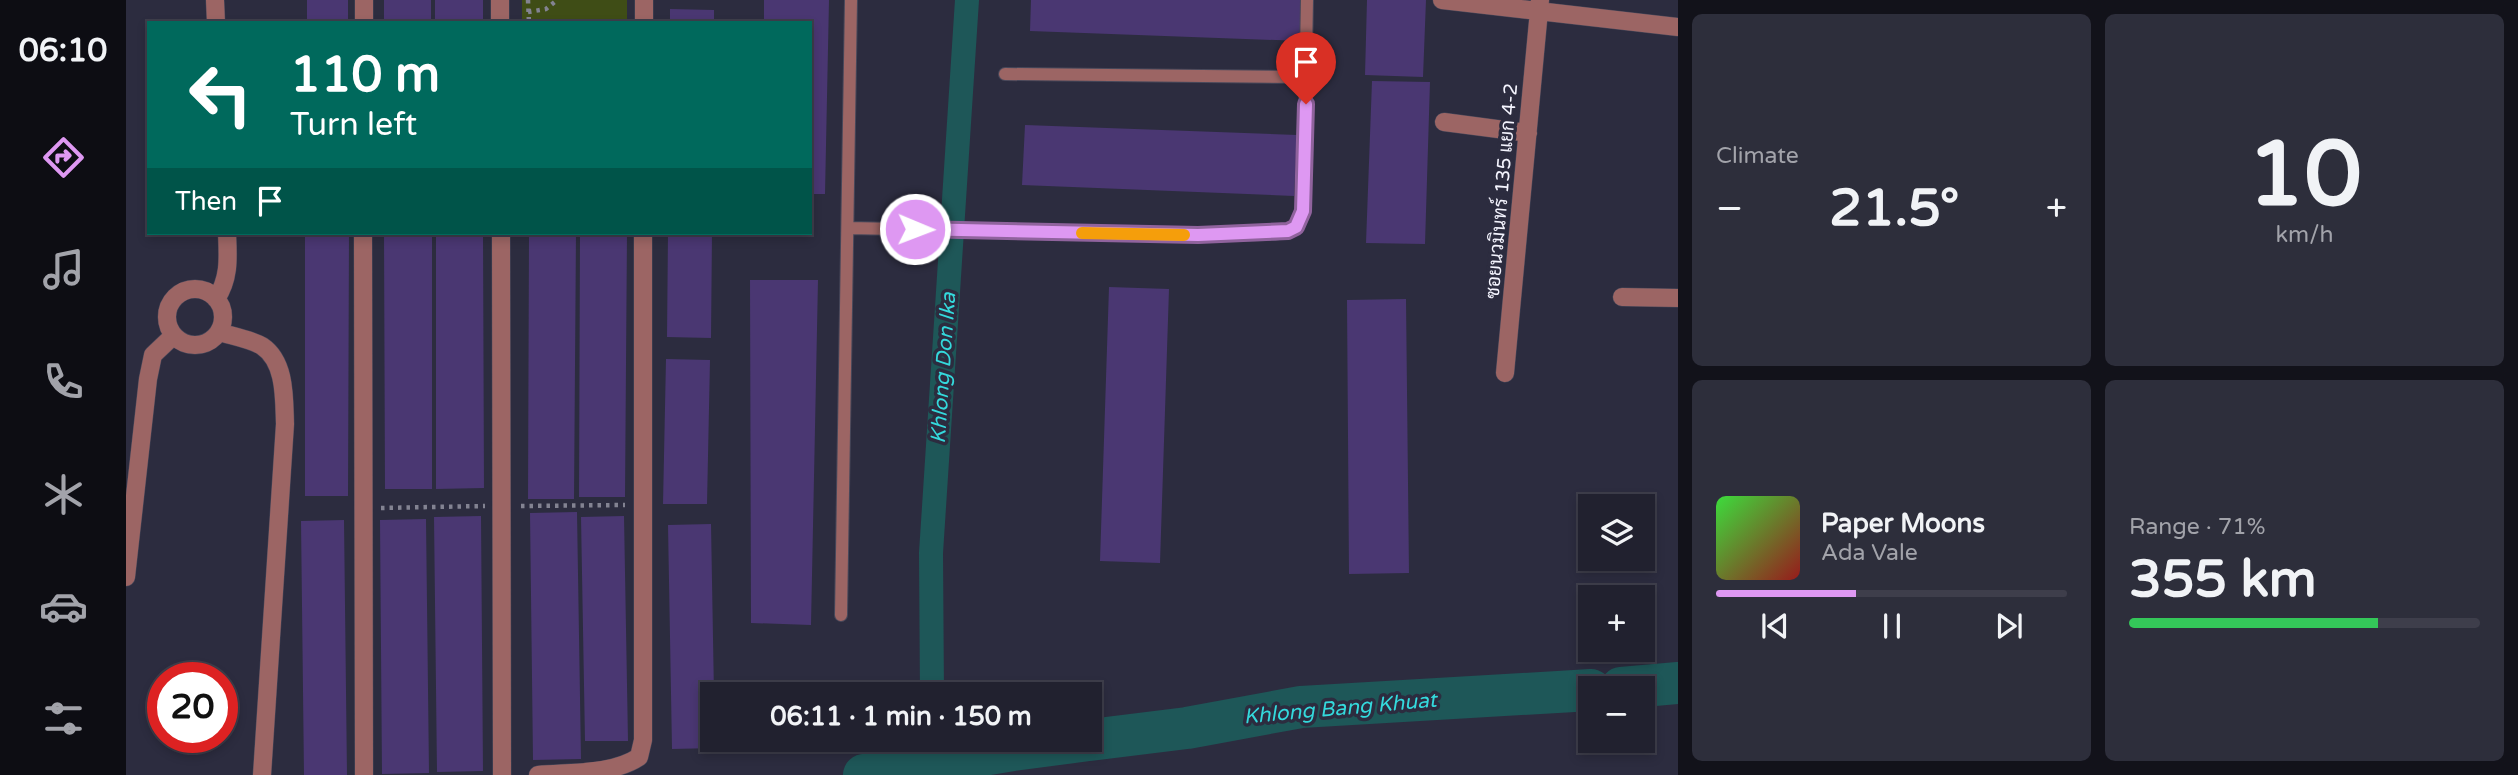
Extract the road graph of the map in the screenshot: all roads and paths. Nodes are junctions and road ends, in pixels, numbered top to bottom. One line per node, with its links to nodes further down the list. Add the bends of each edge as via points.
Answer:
1 (215, 0): 12 (street)
2 (364, 0): 13 (street)
3 (500, 0): 14 (street)
4 (528, 0): 11 (path)
5 (557, 0): 11 (path, via 546,9)
6 (644, 0): 16 (street)
7 (852, 0): 22 (lane)
8 (1307, 0): 19 (lane)
9 (1442, 0): 10 (street)
10 (1540, 6): 17 (street); 21 (street, ซอยนวมินทร์ 135 แยก 4-2)
11 (528, 12): 15 (path)
12 (216, 21)
13 (364, 21)
14 (500, 21)
15 (529, 21)
16 (644, 21)
17 (1678, 27)
18 (1005, 74): 19 (lane)
19 (1306, 77): 22 (lane, via 1303,211 1296,227 1288,231 1198,235)
20 (1444, 122): 21 (street)
21 (1528, 133): 32 (street, ซอยนวมินทร์ 135 แยก 4-2)
22 (849, 228): 34 (lane)
23 (227, 235): 29 (street, via 225,285)
24 (363, 235): 36 (street)
25 (501, 235): 37 (street)
26 (643, 235): 38 (street, via 643,740 639,757 630,764)
27 (1622, 297): 28 (street)
28 (1678, 298)
29 (216, 299): 30 (street, via 222,309); 31 (street, via 194,289 172,300 167,324)
30 (219, 332): 31 (street, via 212,340 191,346); 35 (street, via 262,346 277,362 283,386 285,424)
31 (173, 336): 33 (street, via 153,355 148,379)
32 (1505, 373)
33 (126, 577)
34 (841, 615)
35 (262, 775)
36 (364, 775)
37 (502, 775)
38 (538, 775)

